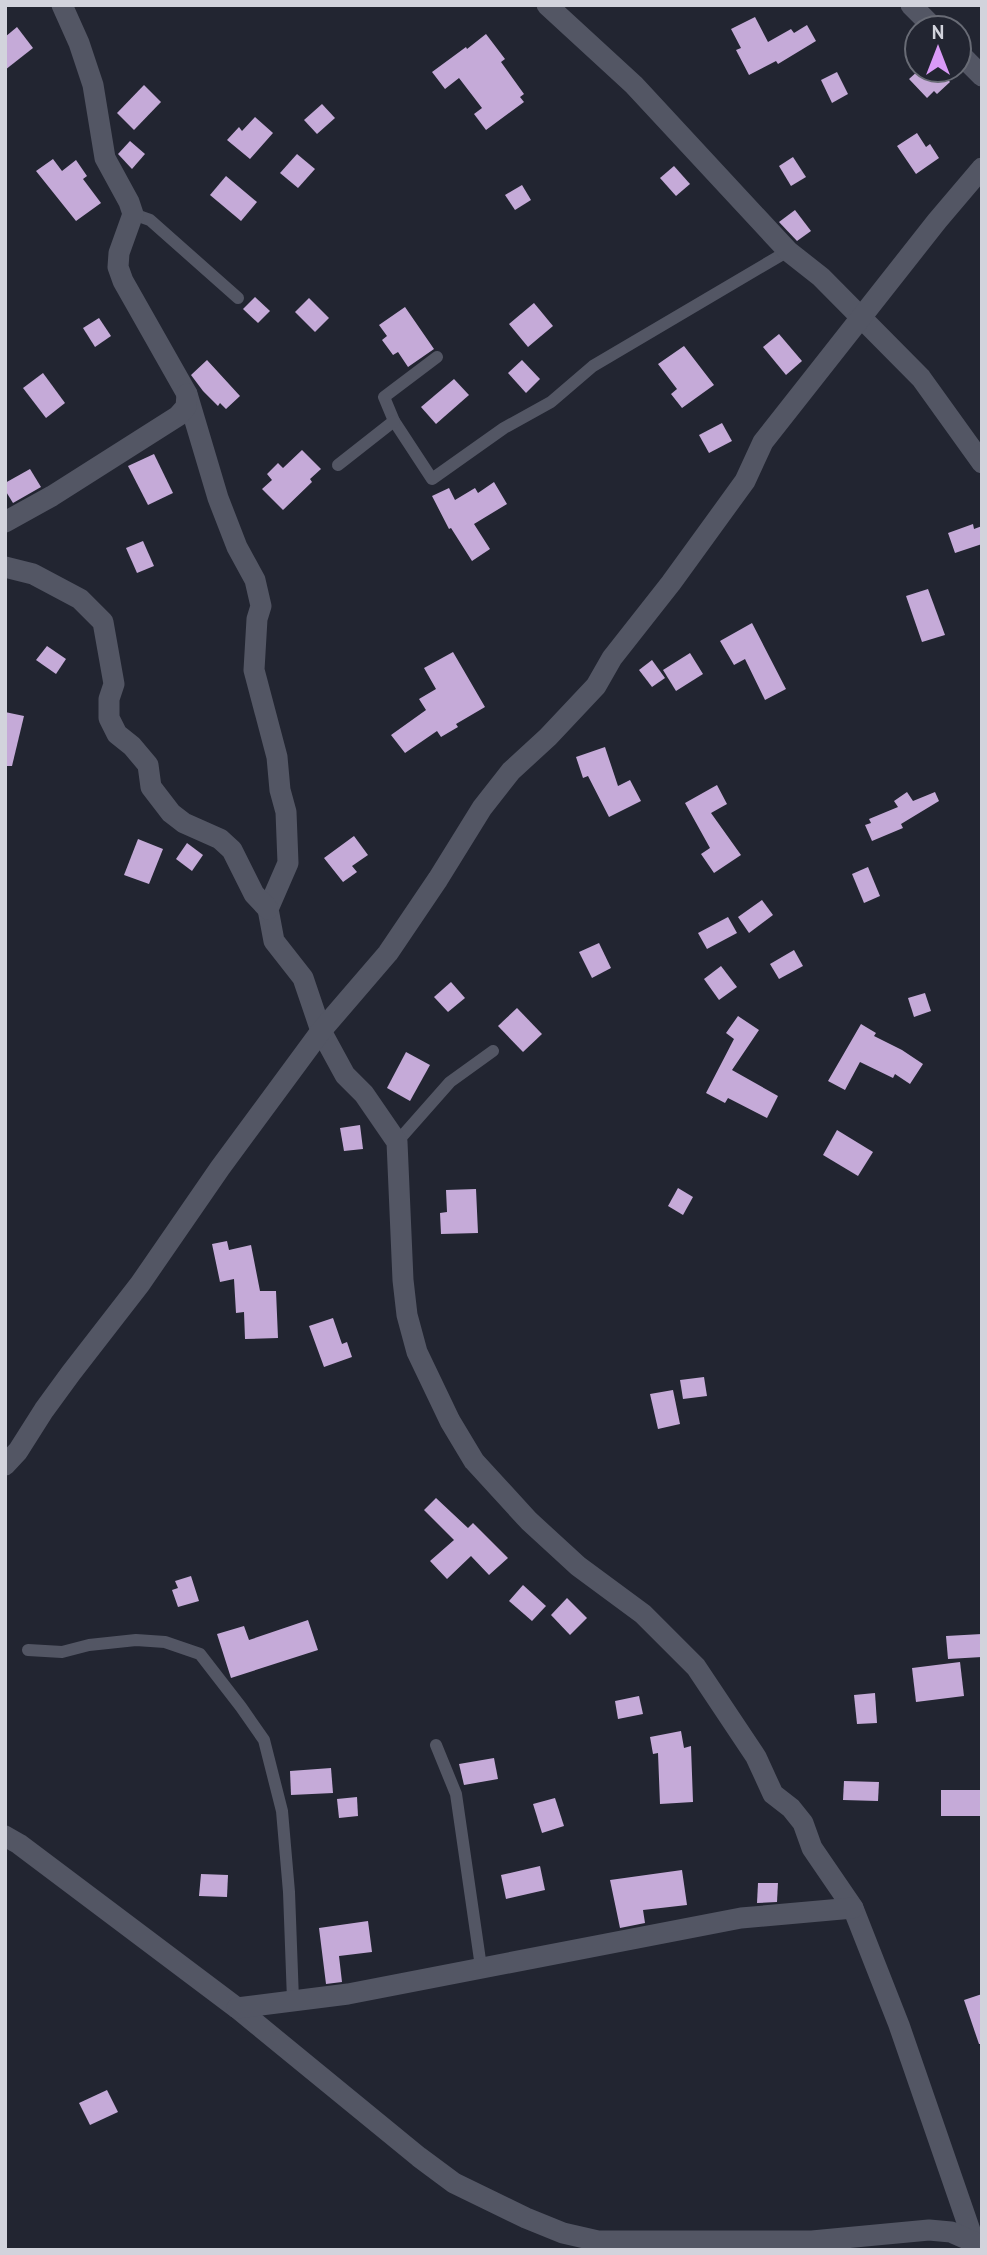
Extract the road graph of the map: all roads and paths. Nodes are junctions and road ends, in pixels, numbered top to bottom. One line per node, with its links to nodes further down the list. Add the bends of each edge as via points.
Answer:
1 (62, 5): 4 (street, via 93,85 105,158)
2 (547, 5): 5 (street, via 634,85)
3 (982, 168): 7 (street)
4 (132, 214): 6 (lane, via 150,220); 9 (street, via 118,267)
5 (788, 251): 7 (street); 10 (lane, via 593,366 551,402 432,479)
6 (237, 298)
7 (863, 318): 11 (street, via 921,378); 16 (street, via 763,442 745,481 612,658 596,686 511,771 388,953)
8 (437, 357): 10 (lane, via 384,397)
9 (187, 394): 13 (street, via 186,407 178,416); 15 (street, via 218,498 255,580 261,606 254,670 277,757 288,842 288,863)
10 (394, 421): 12 (lane)
11 (982, 463)
12 (338, 465)
13 (5, 522)
14 (5, 566): 15 (street, via 33,574 80,599 103,622 114,684 109,718 117,734 148,765 151,787 171,813 232,850 254,894)
15 (268, 909): 16 (street, via 274,940 303,978)
16 (321, 1031): 18 (street, via 345,1075); 19 (street)
17 (493, 1051): 18 (lane, via 450,1082)
18 (397, 1142): 23 (street, via 407,1315 416,1352 450,1421 474,1461 529,1521 578,1566 643,1614 696,1667 756,1756 774,1794 803,1823 812,1848)
19 (5, 1465)
20 (28, 1650): 25 (lane, via 62,1652 136,1640 165,1642 200,1654 241,1707 264,1740 282,1811)
21 (436, 1745): 24 (lane, via 456,1794)
22 (5, 1836): 26 (street)
23 (853, 1908): 24 (street, via 741,1918); 27 (street)
24 (481, 1967): 25 (street, via 348,1994)
25 (293, 2000): 26 (street)
26 (237, 2008): 27 (street, via 454,2183 564,2233 636,2243 812,2241 929,2230 951,2232)
27 (976, 2246)

